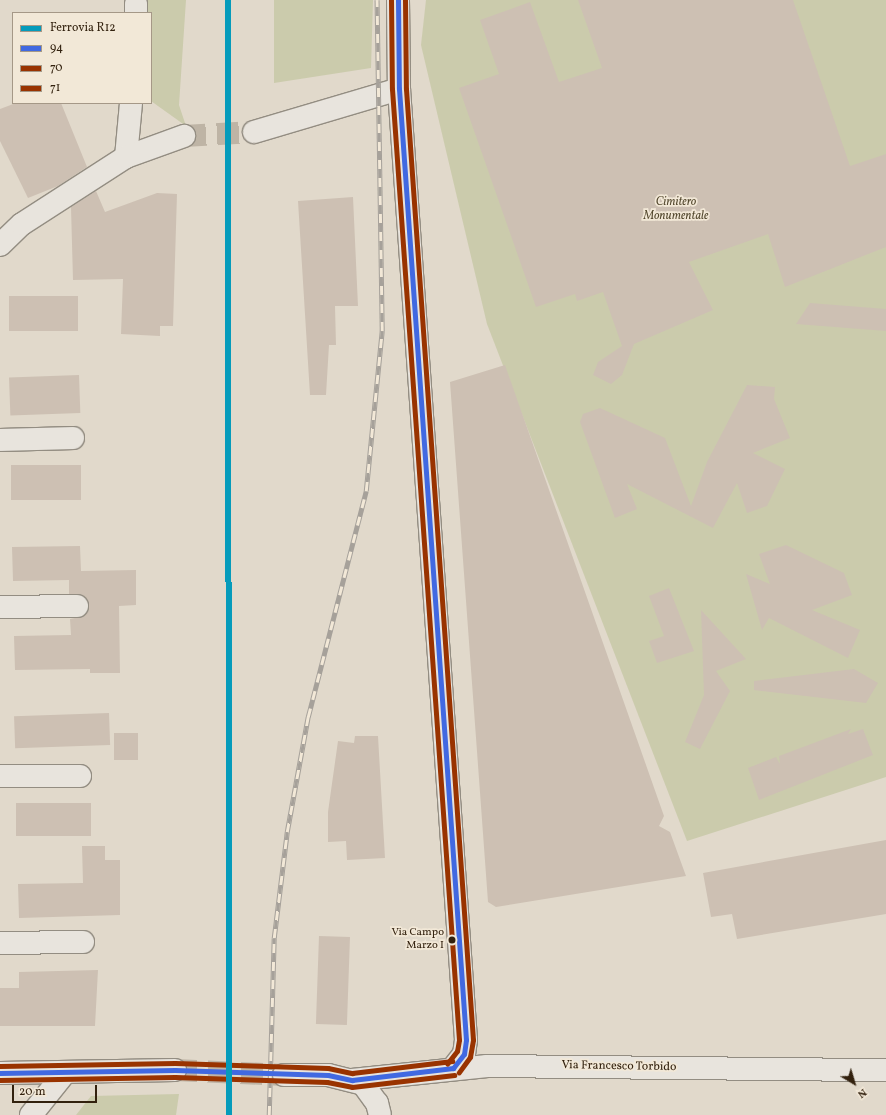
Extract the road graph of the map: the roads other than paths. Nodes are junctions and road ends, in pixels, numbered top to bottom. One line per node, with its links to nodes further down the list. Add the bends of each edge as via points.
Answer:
1 (398, 0): 2 (street)
2 (399, 89): 4 (street); 16 (street, via 466,1040 464,1054)
3 (131, 104): 6 (street)
4 (254, 132)
5 (184, 136): 6 (street)
6 (126, 157): 7 (street, via 22,224)
7 (0, 244)
8 (73, 438): 9 (street)
9 (0, 440)
10 (0, 606): 11 (street)
11 (77, 606)
12 (0, 776): 13 (street)
13 (80, 776)
14 (83, 942): 15 (street)
15 (0, 943)
16 (453, 1068): 18 (street, Via Francesco Torbido); 22 (street, Via Francesco Torbido)
17 (175, 1070): 20 (street)
18 (886, 1070)
19 (0, 1073): 20 (street)
20 (64, 1074): 23 (street)
21 (284, 1075): 22 (street, via 328,1075)
22 (352, 1080): 24 (street, via 370,1091)
23 (31, 1115)
24 (380, 1115)

